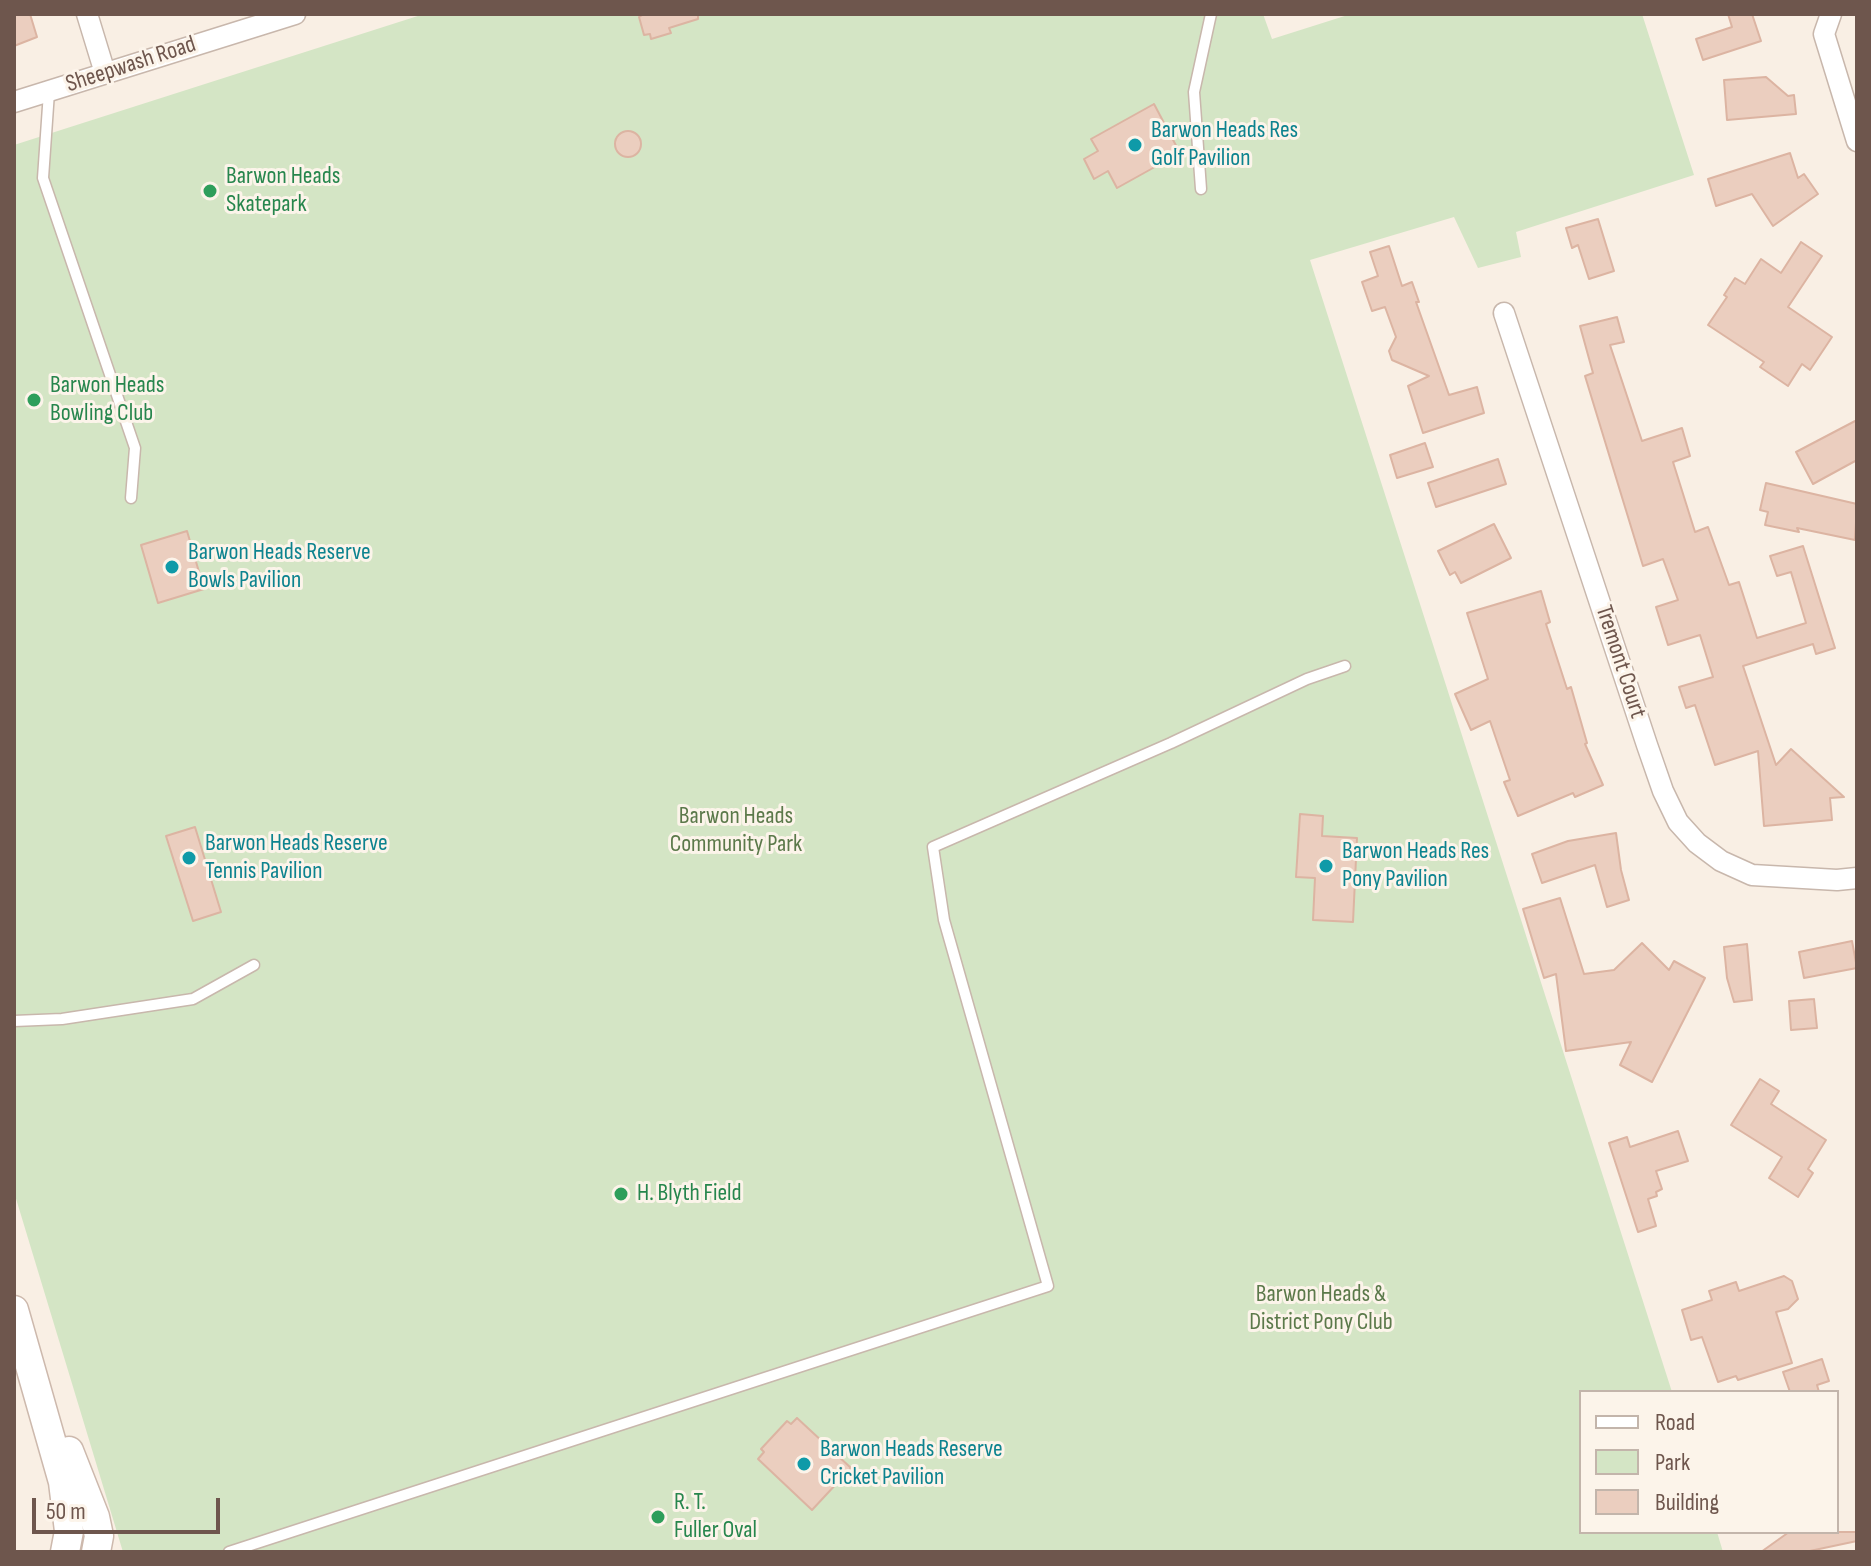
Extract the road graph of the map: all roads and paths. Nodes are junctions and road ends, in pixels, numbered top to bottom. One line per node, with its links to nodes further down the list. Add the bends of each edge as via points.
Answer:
1 (87, 14): 5 (street)
2 (295, 14): 5 (street, Sheepwash Road)
3 (1211, 14): 9 (lane, via 1194,92)
4 (1831, 14): 8 (street, via 1824,34)
5 (105, 73): 6 (street, Sheepwash Road)
6 (49, 91): 7 (street, Sheepwash Road); 11 (lane, via 43,178 135,448)
7 (14, 102)
8 (1857, 141)
9 (1201, 189)
10 (1504, 313): 13 (street, Tremont Court, via 1647,745 1678,822 1721,861 1752,875)
11 (131, 498)
12 (1345, 666): 20 (lane, via 933,847 944,920 1048,1286)
13 (1857, 878)
14 (254, 965): 15 (lane, via 193,999)
15 (14, 1021)
16 (14, 1310): 17 (street)
17 (26, 1347): 18 (street, via 63,1482); 19 (street, via 95,1517)
18 (66, 1552)
19 (96, 1552)
20 (229, 1552)

